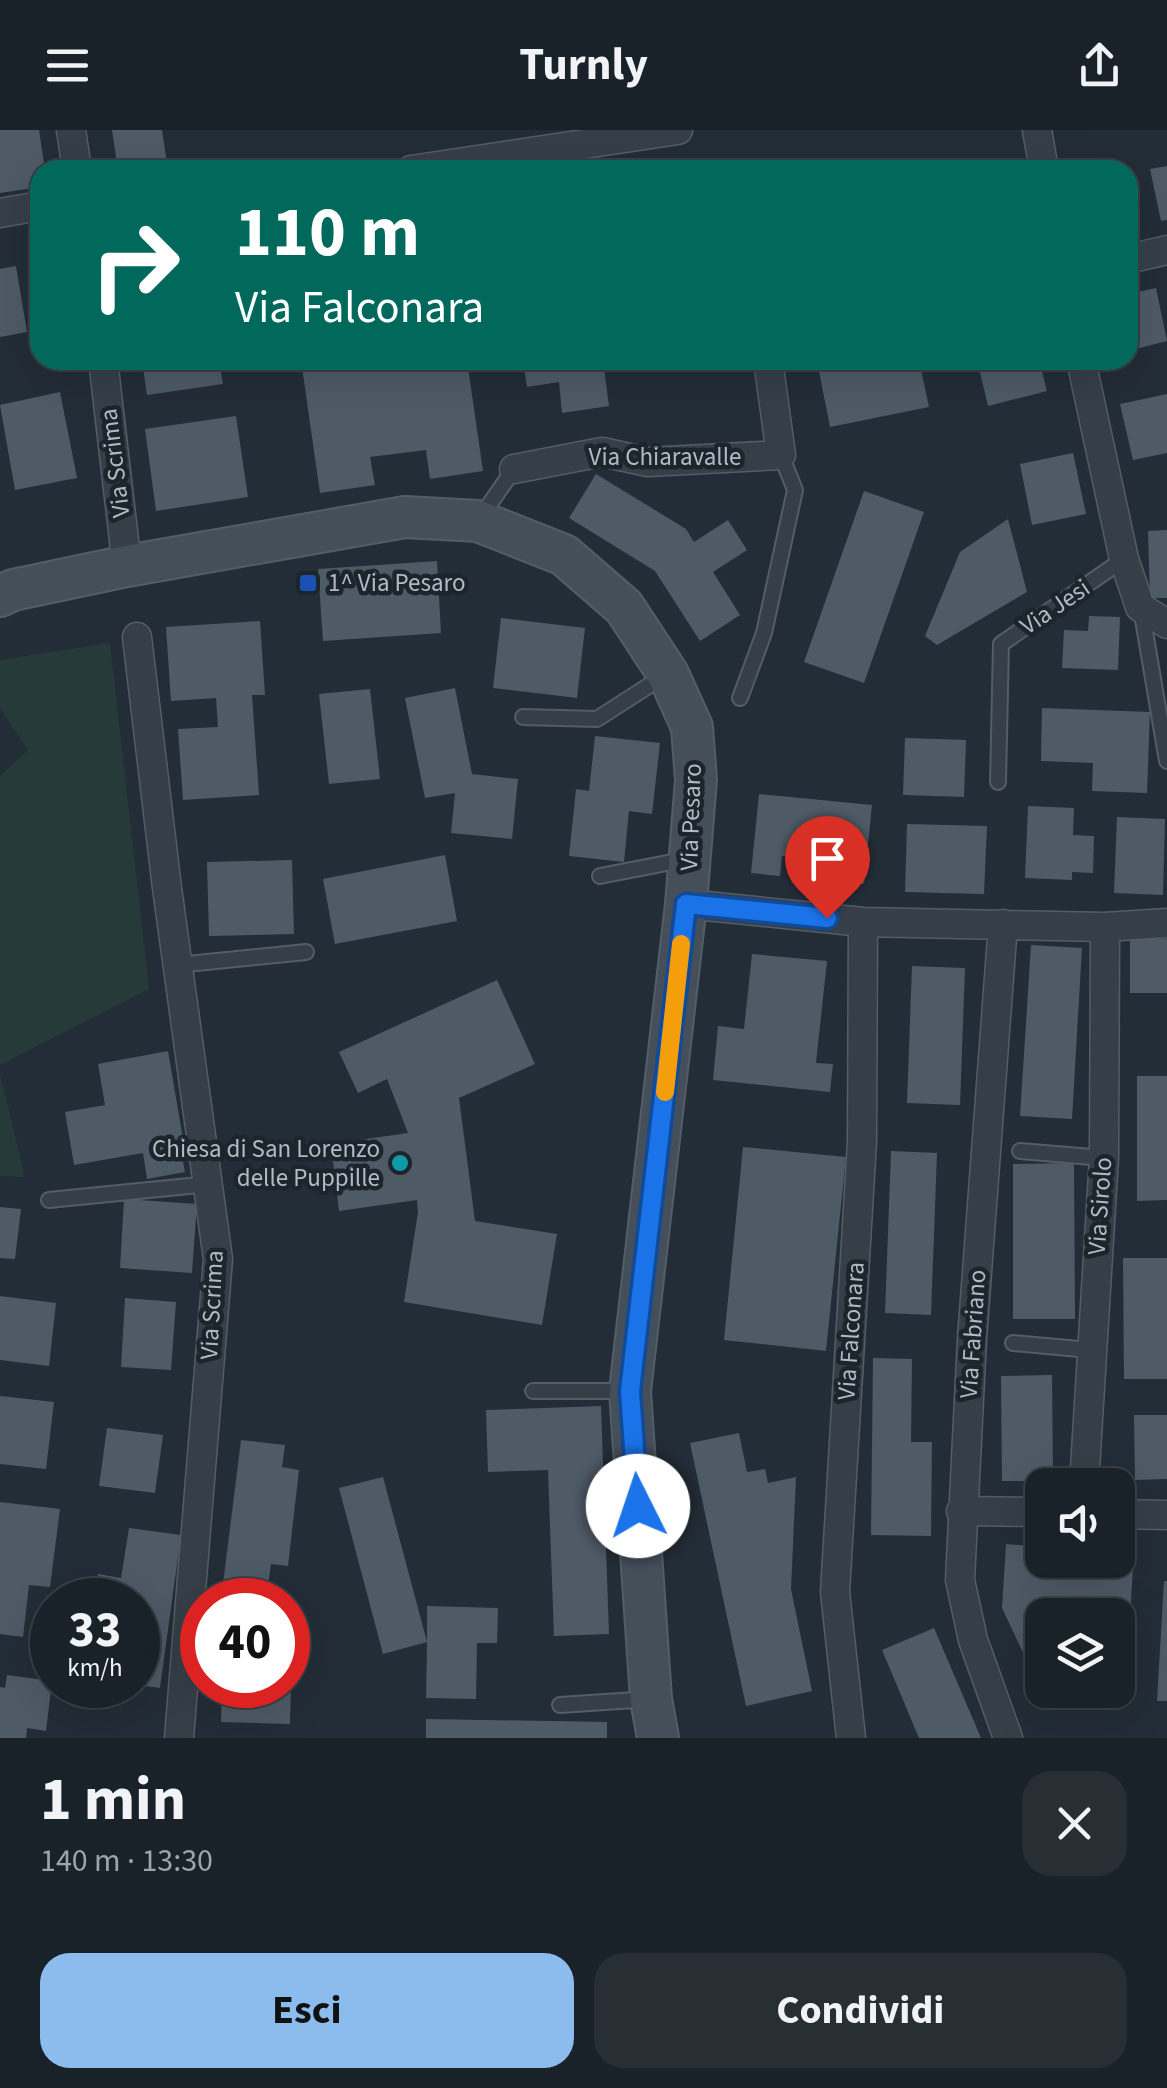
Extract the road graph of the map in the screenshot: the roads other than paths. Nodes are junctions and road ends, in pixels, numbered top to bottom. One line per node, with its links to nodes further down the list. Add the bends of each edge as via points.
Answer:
1 (71, 130): 4 (street)
2 (678, 130): 5 (street)
3 (1037, 130): 6 (street)
4 (76, 160)
5 (477, 160)
6 (1042, 160)
7 (30, 208): 8 (street)
8 (0, 212)
9 (1167, 250): 10 (street)
10 (1138, 257)
11 (104, 370): 18 (street, Via Scrima)
12 (769, 370): 14 (street)
13 (1083, 370): 17 (street)
14 (781, 455): 15 (street, Via Chiaravalle, via 648,462 602,452); 24 (lane, via 795,490 764,633)
15 (514, 469): 16 (lane)
16 (478, 521): 18 (street, Via Pesaro, via 405,517); 23 (street, Via Pesaro, via 564,555 624,607)
17 (1124, 559): 20 (street); 27 (lane, Via Jesi, via 1001,644)
18 (127, 566): 19 (street, Via Pesaro)
19 (0, 596)
20 (1140, 608): 21 (street); 26 (lane)
21 (1167, 624)
22 (137, 637): 36 (street, Via Scrima)
23 (668, 674): 25 (lane, via 596,719); 28 (street, Via Pesaro, via 692,727)
24 (740, 698)
25 (523, 717)
26 (1167, 761)
27 (998, 782)
28 (691, 858): 29 (lane); 30 (street, Via Pesaro)
29 (600, 876)
30 (686, 904): 31 (street); 44 (street, Via Pesaro)
31 (862, 922): 32 (street); 53 (street, Via Falconara, via 862,1142 835,1592)
32 (1003, 924): 34 (street); 46 (street, Via Fabriano)
33 (1167, 924): 34 (street)
34 (1105, 927): 38 (street, Via Sirolo)
35 (306, 952): 36 (lane)
36 (177, 965): 39 (street, Via Scrima)
37 (1020, 1151): 38 (lane)
38 (1104, 1158): 42 (street, Via Sirolo)
39 (209, 1184): 40 (lane); 52 (street, Via Scrima, via 218,1259)
40 (49, 1200)
41 (1013, 1343): 42 (lane)
42 (1090, 1350): 45 (street, Via Sirolo)
43 (533, 1391): 44 (lane)
44 (630, 1391): 51 (street, Via Pesaro)
45 (1085, 1468)
46 (961, 1511): 47 (street); 54 (street, Via Fabriano, via 960,1580 972,1640)
47 (1025, 1512)
48 (1135, 1514): 49 (street)
49 (1167, 1515)
50 (560, 1704): 51 (lane, Via Pesaro)
51 (654, 1719)
52 (178, 1738)
53 (851, 1738)
54 (1008, 1738)

